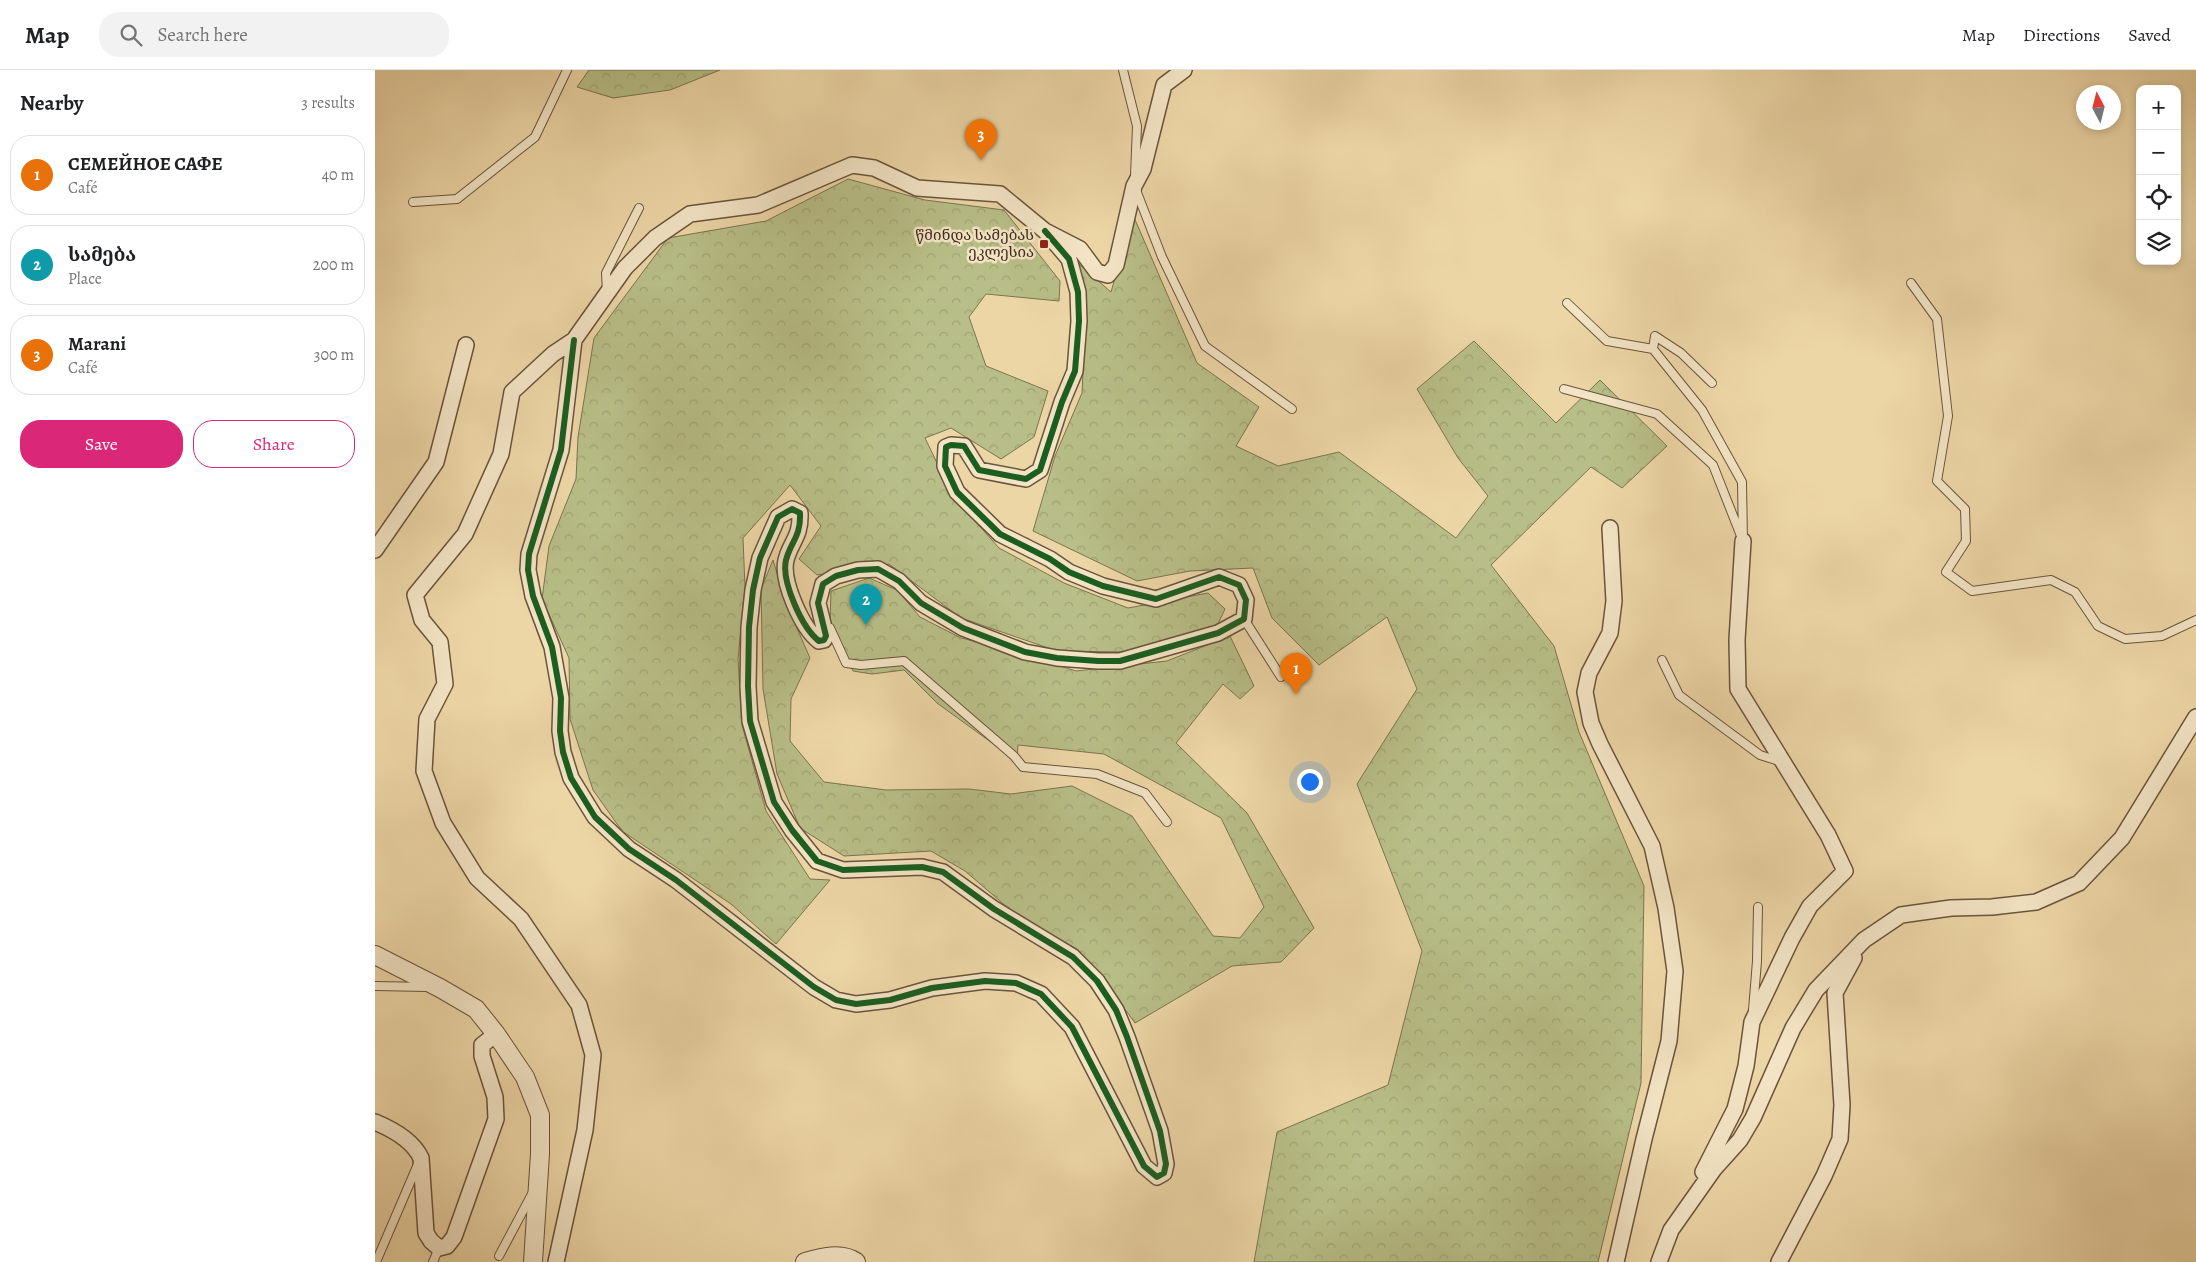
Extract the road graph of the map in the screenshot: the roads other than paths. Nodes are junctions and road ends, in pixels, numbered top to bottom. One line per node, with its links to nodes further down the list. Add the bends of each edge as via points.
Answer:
1 (567, 70): 5 (lane, via 535,137 457,199)
2 (1123, 70): 4 (lane, via 1137,126)
3 (1184, 70): 4 (street, via 1164,85 1143,169)
4 (1134, 186): 7 (street, via 1116,265 1108,275 1097,272 1080,249); 16 (lane, via 1162,257 1205,346)
5 (413, 202)
6 (639, 208): 9 (lane, via 606,273)
7 (1045, 231): 9 (street, via 1000,194 917,188 874,168 852,165 758,205 691,214 655,238 625,268); 21 (street, via 1069,259 1078,292 1075,371 1040,470 1026,479 979,470 964,446 951,445 946,447 945,466 957,492 1000,534 1069,572 1103,586 1156,599 1219,577 1239,585 1246,600)
8 (1911, 283): 22 (lane, via 1937,319 1948,416 1937,481 1965,509 1966,541 1946,572 1972,591 2051,580 2075,592 2098,626 2125,639 2162,636)
9 (607, 294): 11 (street)
10 (1567, 303): 13 (lane, via 1607,341)
11 (575, 340): 20 (street, via 561,450 529,554 528,570 533,596 552,647 561,698 563,752 571,778 595,817 629,849 676,880 814,987 836,1000 855,1004 890,1000 932,988 985,981 1016,983 1041,994 1072,1028 1145,1166 1157,1177 1163,1173 1166,1164 1165,1150 1127,1037 1116,1010 1097,981 1073,957 994,909 943,872 922,867 843,870 817,861 774,802 751,721 749,627 761,558 778,517 786,511 801,513 797,540 786,561 789,590 803,620 815,638 821,641 826,636); 44 (street, via 553,354 512,392 501,454 465,534 415,595 422,620 440,642 445,684 427,719 424,770 443,823 477,878 521,919 579,1005 593,1056 585,1130)
12 (466, 345): 19 (street, via 436,462)
13 (1653, 349): 14 (lane, via 1655,336 1681,353); 18 (lane, via 1702,410 1743,482)
14 (1712, 383)
15 (1564, 388): 18 (lane, via 1657,414 1713,465)
16 (1292, 409)
17 (1610, 528): 47 (street, via 1614,600 1610,633 1589,673 1585,692 1591,723 1600,744 1652,846 1666,908 1675,971 1669,1041)
18 (1743, 541): 26 (street, via 1737,640 1738,689)
19 (375, 550)
20 (819, 603): 21 (street, via 823,584 836,576 879,569 899,581 921,603 963,628 1025,652 1098,661 1121,661 1218,633); 27 (lane, via 846,663 861,665 904,661 1015,756 1023,767 1097,774 1145,793)
21 (1244, 619): 24 (lane)
22 (2196, 620)
23 (1662, 660): 26 (lane, via 1679,695 1760,755)
24 (1281, 677)
25 (2196, 717): 29 (street, via 2123,838 2079,883 2036,902 1901,915)
26 (1784, 763): 33 (street, via 1828,835 1845,871 1810,906)
27 (1167, 822)
28 (1758, 907): 33 (lane)
29 (1864, 940): 38 (street, via 1816,990 1793,1028 1740,1140 1714,1169); 49 (street, via 1835,993 1842,1105 1840,1139)
30 (375, 955): 32 (street)
31 (375, 986): 32 (lane)
32 (440, 988): 34 (street, via 476,1009)
33 (1752, 1022): 38 (street, via 1746,1066 1735,1109)
34 (496, 1034): 37 (street, via 525,1077 539,1114); 39 (street, via 482,1045 482,1056 495,1096 496,1119 454,1237 447,1246)
35 (375, 1122): 36 (street, via 408,1141)
36 (421, 1158): 39 (street, via 426,1233); 41 (lane)
37 (538, 1184): 40 (lane); 43 (street)
38 (1671, 1230): 48 (street)
39 (439, 1248): 42 (lane)
40 (499, 1256)
41 (376, 1262)
42 (433, 1262)
43 (533, 1262)
44 (557, 1262)
45 (805, 1262): 46 (street, via 823,1256 850,1258)
46 (856, 1262)
47 (1616, 1262)
48 (1659, 1262)
49 (1779, 1262)

